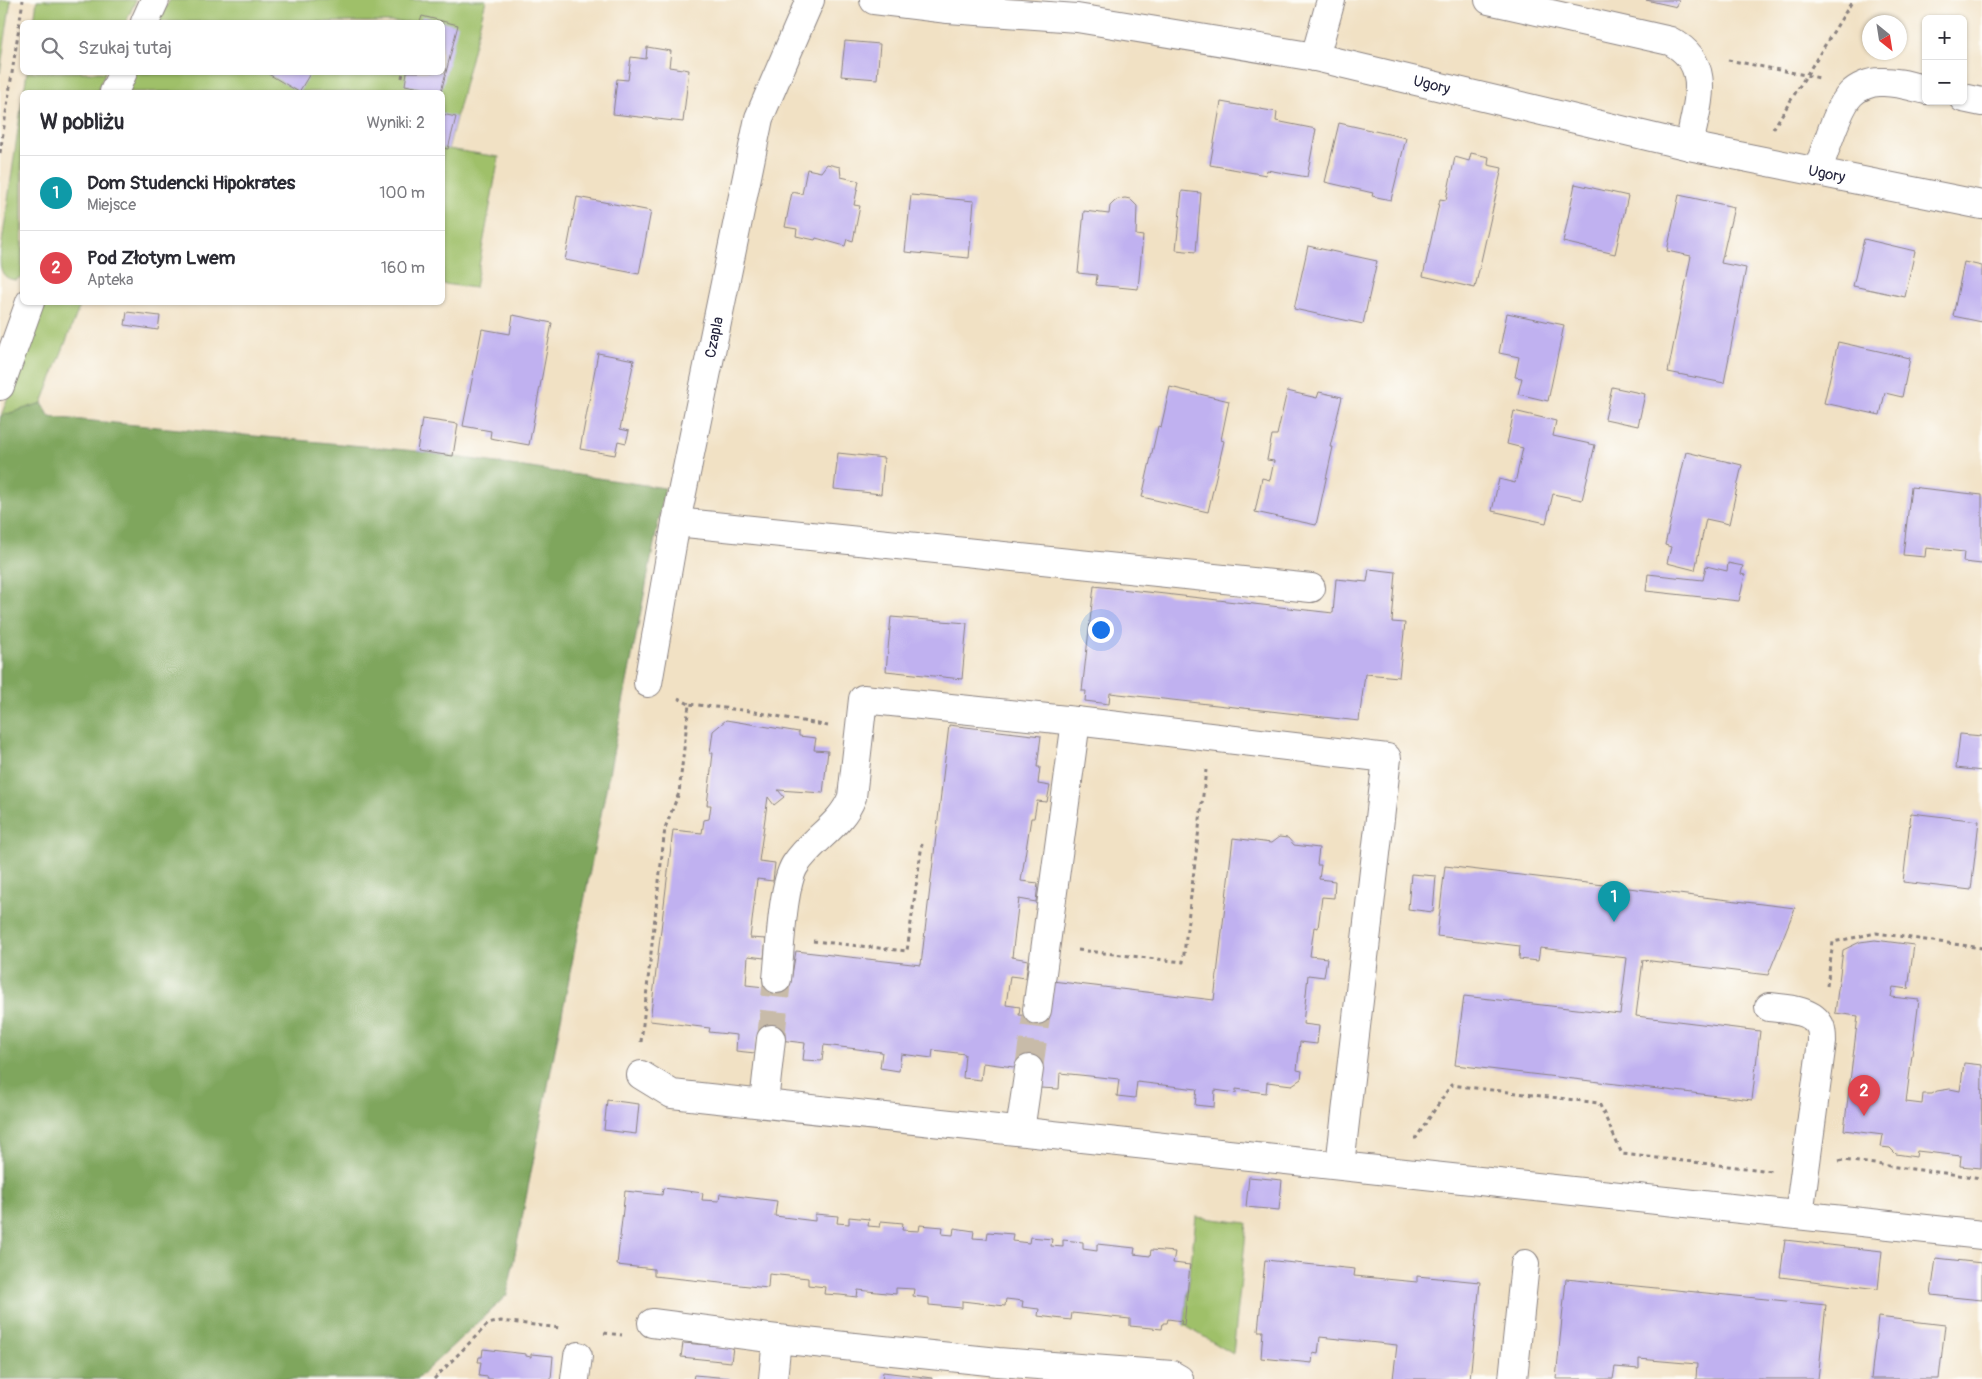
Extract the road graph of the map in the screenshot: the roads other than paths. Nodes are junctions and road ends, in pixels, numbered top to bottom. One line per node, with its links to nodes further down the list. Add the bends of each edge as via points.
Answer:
1 (156, 0): 6 (street)
2 (810, 0): 18 (street, Czapla, via 759,118)
3 (874, 0): 7 (street, Ugory, via 1077,18)
4 (1331, 0): 7 (street)
5 (1489, 0): 13 (street, via 1670,41 1688,52 1695,62 1699,89)
6 (146, 20)
7 (1315, 57): 13 (street, Ugory)
8 (122, 75): 10 (street)
9 (1922, 89): 14 (street, via 1877,82 1862,86 1851,94 1842,108)
10 (115, 90)
11 (1967, 99): 12 (street)
12 (1982, 102)
13 (1689, 146): 14 (street, Ugory)
14 (1817, 172): 15 (street, Ugory)
15 (1982, 205)
16 (29, 305): 17 (street)
17 (0, 386)
18 (676, 522): 19 (street); 20 (street, Czapla)
19 (1311, 588)
20 (648, 683)
21 (1076, 721): 22 (street, via 863,698 852,797 845,811 795,866 787,889); 24 (street); 30 (street, via 1386,758)
22 (777, 979)
23 (1769, 1007): 31 (street, via 1812,1016 1821,1027 1822,1042)
24 (1037, 1010)
25 (770, 1039): 28 (street)
26 (1028, 1069): 29 (street)
27 (641, 1075): 28 (street, via 672,1094)
28 (764, 1103): 29 (street)
29 (1020, 1131): 30 (street)
30 (1340, 1165): 31 (street)
31 (1798, 1215): 32 (street)
32 (1982, 1235)
33 (1525, 1264): 39 (street)
34 (652, 1323): 35 (street)
35 (778, 1339): 36 (street); 37 (street)
36 (997, 1370): 38 (street, via 1172,1375)
37 (772, 1379)
38 (1179, 1379)
39 (1513, 1379)

